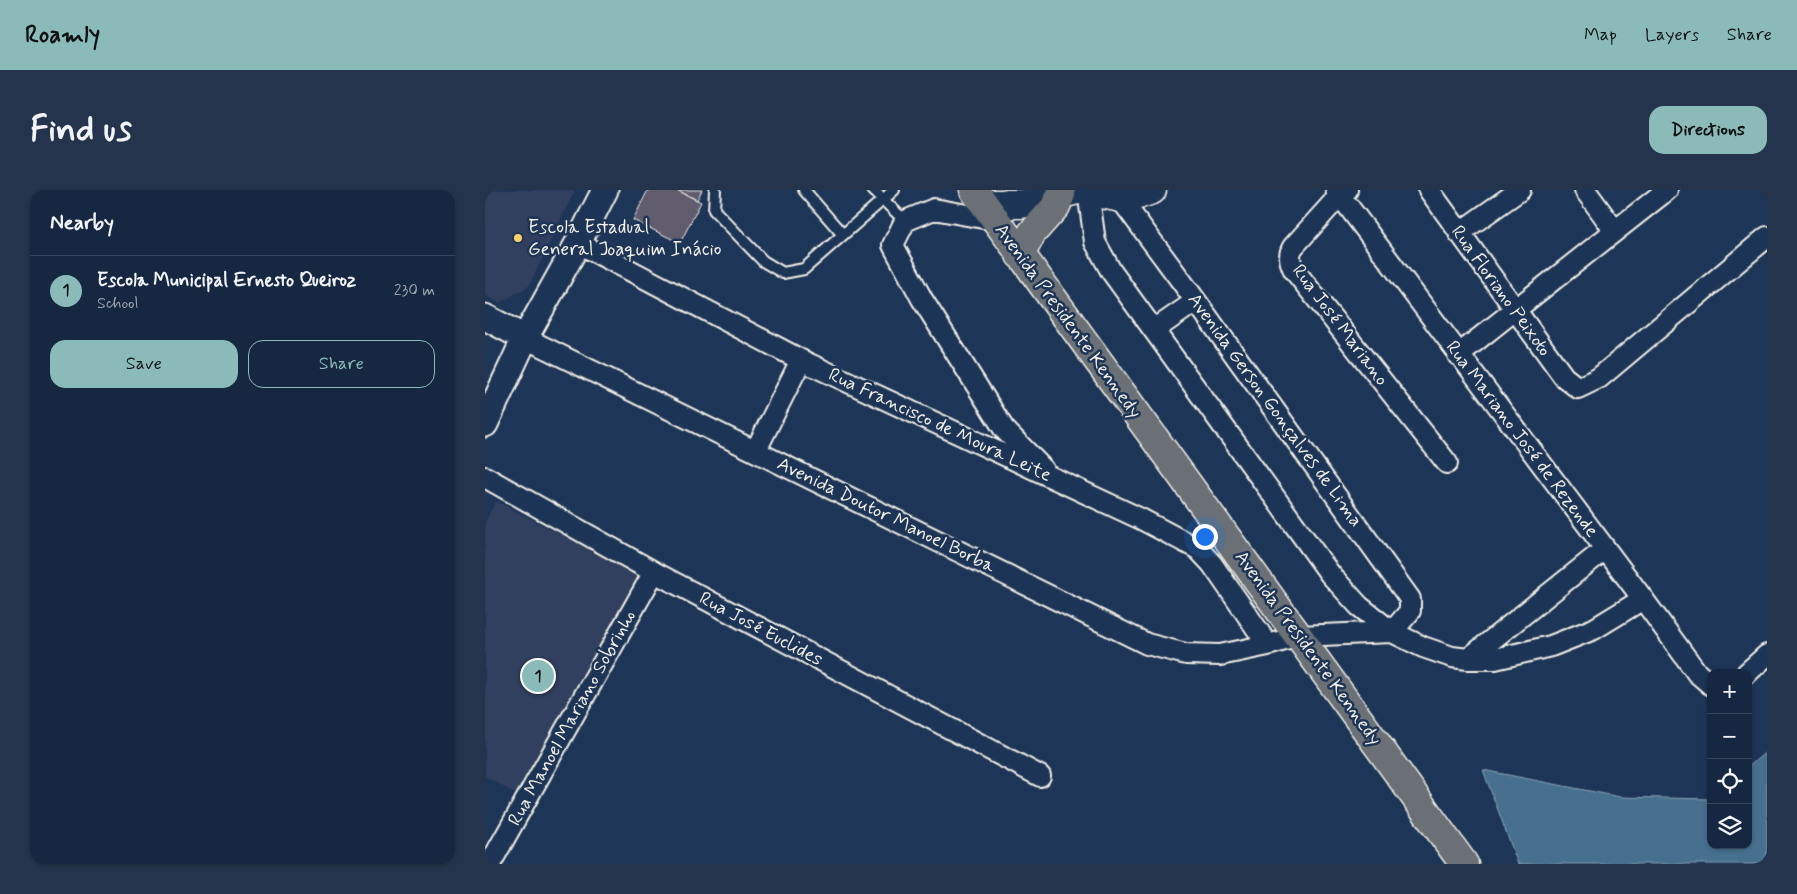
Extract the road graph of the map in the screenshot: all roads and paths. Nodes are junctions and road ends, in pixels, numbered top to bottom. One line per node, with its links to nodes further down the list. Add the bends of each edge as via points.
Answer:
1 (605, 190): 22 (street)
2 (715, 190): 20 (lane, via 714,210 763,261 783,272 804,269)
3 (804, 190): 20 (lane)
4 (873, 190): 15 (lane)
5 (893, 190): 15 (lane)
6 (1152, 190): 14 (main road, via 1138,195)
7 (1429, 190): 19 (street, Rua Floriano Peixoto)
8 (1521, 190): 19 (street)
9 (1585, 190): 18 (street)
10 (1667, 190): 18 (street)
11 (1088, 191): 12 (main road); 14 (main road); 27 (street, via 1095,242 1111,271)
12 (1074, 192): 16 (main road, via 1023,204); 23 (highway, via 1056,206 1032,233)
13 (1341, 192): 29 (street, Rua Mariano José de Rezende); 33 (street, Rua José Mariano, via 1293,247 1291,264)
14 (1117, 194): 24 (street, Avenida Gerson Gonçalves de Lima)
15 (883, 200): 17 (lane); 20 (lane)
16 (988, 201): 17 (street, via 935,209); 23 (highway, Avenida Presidente Kennedy)
17 (905, 220): 35 (street, via 893,245 922,299 1005,429)
18 (1615, 231): 25 (street)
19 (1459, 233): 25 (street, Rua Floriano Peixoto)
20 (843, 235)
21 (1767, 237): 25 (street, Rua Floriano Peixoto, via 1599,378 1579,388 1564,377)
22 (578, 243): 28 (street); 30 (street, Rua Francisco de Moura Leite)
23 (1020, 255): 40 (highway, Avenida Presidente Kennedy)
24 (1196, 300): 27 (street); 39 (street, Avenida Gerson Gonçalves de Lima, via 1410,599 1410,611)
25 (1516, 310): 29 (street)
26 (485, 317): 28 (street, Avenida Doutor Manoel Borba)
27 (1154, 330): 39 (street, via 1330,574 1359,606)
28 (525, 338): 31 (street); 32 (street, Avenida Doutor Manoel Borba)
29 (1458, 354): 36 (street, Rua Mariano José de Rezende)
30 (801, 360): 32 (street); 35 (street, Rua Francisco de Moura Leite)
31 (485, 424)
32 (756, 450): 41 (street, Avenida Doutor Manoel Borba, via 1147,644 1186,654 1221,655)
33 (1447, 463)
34 (485, 477): 37 (street, Rua José Euclides)
35 (1053, 479): 41 (street, Rua Francisco de Moura Leite, via 1141,519 1198,550 1212,564)
36 (1605, 549): 38 (street, Rua Mariano José de Rezende); 43 (street)
37 (654, 572): 46 (street, Rua José Euclides); 47 (street, Rua Manoel Mariano Sobrinho)
38 (1643, 599): 43 (street, via 1594,629 1551,646 1495,660); 45 (street, Rua Mariano José de Rezende, via 1697,674)
39 (1392, 632): 40 (street, Avenida Doutor Manoel Borba); 43 (street, via 1423,648)
40 (1299, 636): 41 (street, Avenida Doutor Manoel Borba); 48 (highway, Avenida Presidente Kennedy)
41 (1269, 645)
42 (1767, 655): 44 (street)
43 (1468, 660)
44 (1751, 669)
45 (1707, 682)
46 (1040, 776)
47 (490, 864)
48 (1465, 864)

